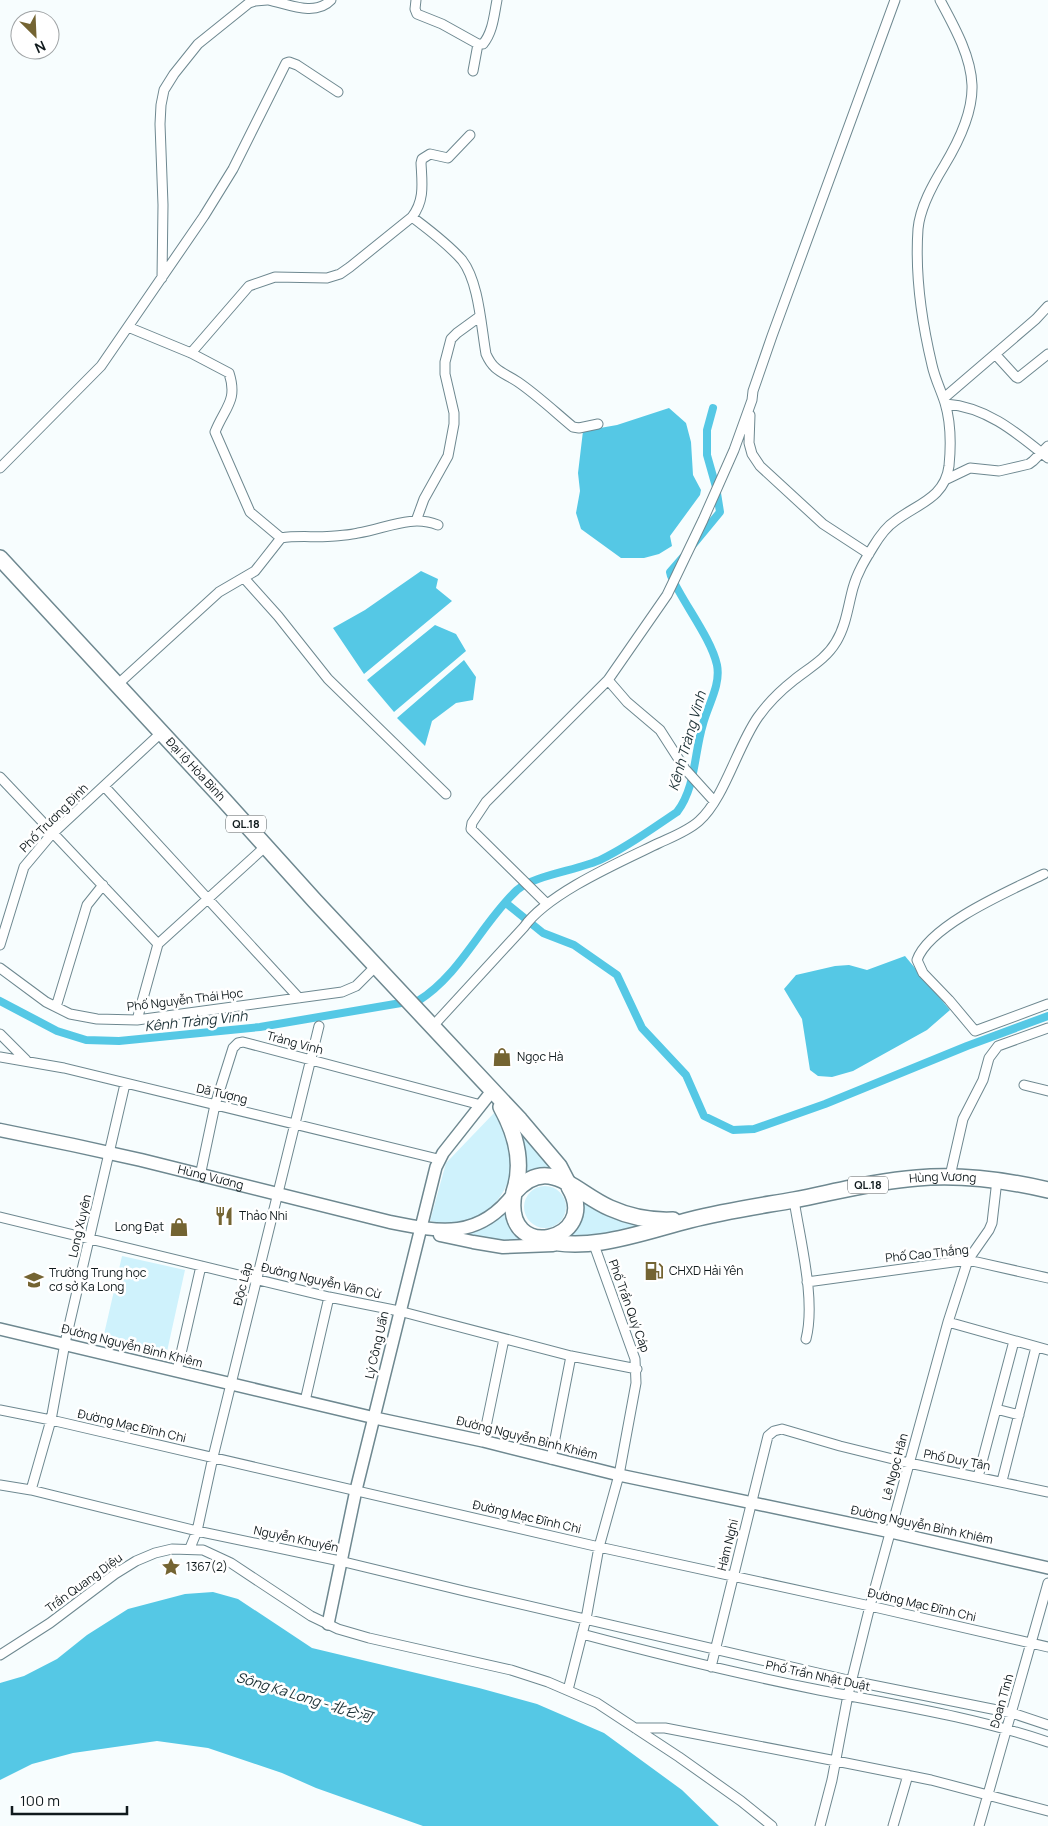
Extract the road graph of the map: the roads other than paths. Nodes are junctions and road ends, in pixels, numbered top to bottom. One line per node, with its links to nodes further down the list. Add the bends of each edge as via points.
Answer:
1 (238, 0): 8 (street)
2 (268, 0): 3 (street, via 314,9); 8 (street, via 249,3)
3 (331, 0)
4 (416, 0): 9 (street, via 417,14)
5 (497, 0): 9 (street, via 488,37 483,44)
6 (895, 0): 21 (street, via 772,336)
7 (940, 0): 22 (street, via 967,60 972,89 959,139 930,191 919,222 919,277 924,321 932,367)
8 (238, 11): 14 (street, via 198,44 164,90 160,124)
9 (478, 44): 10 (street)
10 (473, 71)
11 (338, 92): 14 (street, via 297,65 286,63 232,169)
12 (470, 134): 13 (street, via 448,158 430,154 422,159 422,194)
13 (412, 217): 16 (street, via 442,240 462,261 474,288); 18 (street, via 340,274 327,278 275,277 249,286)
14 (162, 278): 17 (street)
15 (1048, 306): 19 (street)
16 (479, 317): 23 (street, via 486,354 495,369 518,382 573,427); 27 (street, via 451,340 445,362 454,419 448,456)
17 (128, 327): 18 (street); 25 (street, via 93,376)
18 (191, 353): 29 (street, via 230,373 233,395 215,432 250,512)
19 (995, 354): 20 (street, via 1016,378); 22 (street)
20 (1048, 354)
21 (752, 400): 30 (street, via 749,443 760,466 823,524); 33 (street, via 705,516 667,595)
22 (945, 401): 24 (street, via 993,418); 26 (street, via 950,434)
23 (598, 424)
24 (1046, 452): 26 (street, via 1013,468 999,471 970,468)
25 (0, 468)
26 (945, 480): 30 (street, via 929,500 888,528)
27 (416, 520): 28 (street); 29 (street, via 359,533)
28 (438, 525)
29 (281, 538): 32 (street, via 255,570)
30 (869, 554): 39 (street, via 857,576 837,641 824,658 777,694 759,715)
31 (0, 558): 34 (highway, Đại lộ Hòa Bình / QL.18)
32 (244, 578): 34 (street, via 220,592); 38 (street, via 328,679)
33 (608, 680): 39 (street, via 627,702 660,730 685,769); 45 (street, via 486,802 472,823 471,829)
34 (117, 684): 35 (highway, Đại lộ Hòa Bình / QL.18)
35 (162, 732): 37 (street, Phố Trương Định); 41 (highway, Đại lộ Hòa Bình / QL.18)
36 (0, 777): 40 (street)
37 (104, 786): 40 (street, Phố Trương Định); 44 (street)
38 (446, 794)
39 (714, 801): 45 (street, via 696,824)
40 (54, 834): 43 (street); 47 (street, Phố Trương Định, via 24,867)
41 (266, 846): 44 (street); 48 (highway, Đại lộ Hòa Bình / QL.18)
42 (1044, 874): 51 (street, via 955,921 931,942 917,960 923,973 975,1031)
43 (102, 885): 46 (street); 52 (street, via 87,905)
44 (208, 898): 46 (street); 50 (street)
45 (547, 904): 55 (street)
46 (158, 944): 53 (street)
47 (0, 945)
48 (376, 966): 50 (street, Phố Nguyễn Thái Học, via 356,986 342,992); 55 (highway, Đại lộ Hòa Bình / QL.18)
49 (0, 968): 52 (street, Phố Nguyễn Thái Học)
50 (299, 998): 53 (street, Phố Nguyễn Thái Học)
51 (1048, 1004)
52 (56, 1007): 53 (street, Phố Nguyễn Thái Học, via 70,1014 97,1019)
53 (137, 1020)
54 (319, 1026): 60 (street, Độc Lập)
55 (432, 1027): 63 (highway, Đại lộ Hòa Bình / QL.18)
56 (1048, 1028): 72 (street, via 998,1046 993,1053 963,1119)
57 (0, 1034): 59 (street)
58 (0, 1056): 59 (street, Dã Tượng)
59 (27, 1060): 61 (street, Dã Tượng)
60 (311, 1060): 65 (street, Tràng Vinh, via 238,1043 233,1048); 66 (street, Tràng Vinh); 67 (street, Độc Lập)
61 (125, 1084): 65 (street, Dã Tượng); 69 (street, Long Xuyên)
62 (1024, 1085): 64 (street)
63 (492, 1090): 66 (street, Lý Công Uẩn); 74 (highway, Đại lộ Hòa Bình, via 520,1120); 76 (highway, via 517,1145 519,1163)
64 (1048, 1091)
65 (215, 1105): 67 (street, Dã Tượng); 71 (street, Tràng Vinh)
66 (481, 1105): 70 (street, Lý Công Uẩn)
67 (295, 1124): 70 (street, Dã Tượng); 77 (street, Độc Lập)
68 (0, 1130): 69 (main road, Hùng Vương)
69 (110, 1154): 71 (main road, Hùng Vương); 83 (street, Long Xuyên)
70 (438, 1159): 82 (street, Lý Công Uẩn)
71 (200, 1176): 77 (main road, Hùng Vương)
72 (950, 1176): 73 (highway, Hùng Vương / QL.18); 78 (highway, Hùng Vương / QL.18, via 906,1179)
73 (996, 1180): 75 (highway, Hùng Vương / QL.18); 88 (street, Lê Ngọc Hân, via 992,1223)
74 (565, 1181): 76 (highway, via 539,1175 529,1179); 79 (highway); 79 (highway); 84 (highway, via 576,1206 572,1221 562,1233)
75 (1048, 1190)
76 (514, 1193): 82 (main road, via 496,1212 473,1225 447,1231); 84 (highway, via 512,1213 516,1222 530,1236)
77 (278, 1194): 82 (main road, Hùng Vương); 91 (street, Độc Lập)
78 (794, 1200): 81 (highway, Hùng Vương / QL.18); 92 (street)
79 (600, 1203): 81 (highway, via 640,1218)
80 (0, 1217): 83 (street, Đường Nguyễn Văn Cừ)
81 (690, 1220): 85 (highway, via 648,1233)
82 (421, 1228): 87 (main road, via 456,1239); 94 (street, Lý Công Uẩn)
83 (90, 1239): 89 (street, Đường Nguyễn Văn Cừ); 100 (street, Long Xuyên)
84 (545, 1239): 86 (highway); 87 (main road)
85 (592, 1242): 86 (highway); 104 (street, Phố Trần Quý Cáp)
86 (573, 1244): 87 (main road)
87 (514, 1247)
88 (968, 1260): 90 (street, Phố Cao Thắng); 92 (street, Phố Cao Thắng); 95 (street, Lê Ngọc Hân)
89 (201, 1266): 91 (street, Đường Nguyễn Văn Cừ); 105 (street)
90 (1048, 1278)
91 (257, 1279): 93 (street, Đường Nguyễn Văn Cừ); 106 (street, Độc Lập)
92 (807, 1282): 98 (street, via 809,1312)
93 (330, 1297): 94 (street, Đường Nguyễn Văn Cừ); 107 (street)
94 (399, 1311): 97 (street, Đường Nguyễn Văn Cừ); 111 (street, Lý Công Uẩn)
95 (948, 1322): 99 (street); 117 (street, Lê Ngọc Hân)
96 (0, 1329): 100 (street, Đường Nguyễn Bỉnh Khiêm)
97 (504, 1339): 103 (street, Đường Nguyễn Văn Cừ); 114 (street)
98 (806, 1339)
99 (1014, 1341): 101 (street); 108 (street)
100 (65, 1344): 105 (street, Đường Nguyễn Bỉnh Khiêm); 112 (street, Long Xuyên)
101 (1036, 1347): 102 (street); 110 (street)
102 (1048, 1350)
103 (571, 1356): 104 (street, Đường Nguyễn Văn Cừ); 116 (street)
104 (637, 1369): 118 (street, Phố Trần Quý Cáp)
105 (177, 1371): 106 (street, Đường Nguyễn Bỉnh Khiêm)
106 (231, 1384): 107 (street, Đường Nguyễn Bỉnh Khiêm); 115 (street, Độc Lập)
107 (305, 1401): 111 (street, Đường Nguyễn Bỉnh Khiêm)
108 (996, 1409): 110 (street); 119 (street)
109 (0, 1410): 112 (street, Đường Mạc Đĩnh Chi)
110 (1019, 1415): 120 (street)
111 (375, 1418): 114 (street, Đường Nguyễn Bỉnh Khiêm); 123 (street, Lý Công Uẩn)
112 (51, 1420): 115 (street, Đường Mạc Đĩnh Chi); 122 (street, Long Xuyên)
113 (774, 1431): 117 (street, Phố Duy Tân, via 782,1429); 125 (street, Hàm Nghi, via 768,1436)
114 (483, 1441): 116 (street, Đường Nguyễn Bỉnh Khiêm)
115 (213, 1457): 123 (street, Đường Mạc Đĩnh Chi); 126 (street, Độc Lập)
116 (551, 1459): 118 (street, Đường Nguyễn Bỉnh Khiêm)
117 (909, 1463): 119 (street, Phố Duy Tân); 127 (street, Lê Ngọc Hân)
118 (619, 1475): 125 (street, Đường Nguyễn Bỉnh Khiêm); 128 (street, Phố Trần Quý Cáp)
119 (978, 1477): 120 (street, Phố Duy Tân)
120 (1002, 1481): 124 (street, Phố Duy Tân)
121 (0, 1485): 122 (street, Nguyễn Khuyến)
122 (31, 1490): 126 (street, Nguyễn Khuyến)
123 (356, 1490): 128 (street, Đường Mạc Đĩnh Chi); 130 (street, Lý Công Uẩn)
124 (1048, 1492)
125 (751, 1503): 127 (street, Đường Nguyễn Bỉnh Khiêm); 132 (street, Hàm Nghi)
126 (197, 1530): 129 (street, Độc Lập); 130 (street, Nguyễn Khuyến)
127 (891, 1532): 131 (street, Đường Nguyễn Bỉnh Khiêm); 134 (street, Lê Ngọc Hân)
128 (599, 1547): 132 (street, Đường Mạc Đĩnh Chi); 135 (street, Phố Trần Quý Cáp)
129 (190, 1548): 136 (street, via 204,1550 231,1562); 141 (street, Trần Quang Diệu, via 155,1553 136,1561)
130 (340, 1561): 135 (street, Nguyễn Khuyến); 136 (street, Lý Công Uẩn)
131 (1048, 1568)
132 (733, 1576): 134 (street, Đường Mạc Đĩnh Chi); 140 (street, Hàm Nghi)
133 (1048, 1583): 138 (street, Đoan Tĩnh)
134 (870, 1606): 138 (street, Đường Mạc Đĩnh Chi); 143 (street, Lê Ngọc Hân)
135 (586, 1619): 137 (street, Phố Trần Quý Cáp); 140 (street, Phố Trần Nhật Duật)
136 (328, 1624): 144 (street, via 369,1638 511,1670)
137 (582, 1634): 142 (street, Phố Trần Nhật Duật); 144 (street, Phố Trần Quý Cáp)
138 (1031, 1642): 139 (street, Đường Mạc Đĩnh Chi); 146 (street, Đoan Tĩnh)
139 (1048, 1647)
140 (715, 1649): 142 (street, Hàm Nghi); 143 (street, Phố Trần Nhật Duật)
141 (0, 1655)
142 (711, 1667): 145 (street, Phố Trần Nhật Duật)
143 (852, 1681): 145 (street, Lê Ngọc Hân); 146 (street, Phố Trần Nhật Duật)
144 (568, 1690): 148 (street, via 597,1703)
145 (848, 1695): 149 (street, Phố Trần Nhật Duật); 151 (street, Lê Ngọc Hân)
146 (1011, 1713): 147 (street, Phố Trần Nhật Duật); 149 (street, Đoan Tĩnh)
147 (1048, 1725)
148 (634, 1728): 151 (street, via 665,1728); 155 (street)
149 (1007, 1729): 150 (street, Phố Trần Nhật Duật); 153 (street, Đoan Tĩnh)
150 (1048, 1742)
151 (836, 1761): 152 (street); 156 (street, Lê Ngọc Hân)
152 (908, 1775): 153 (street); 157 (street)
153 (988, 1794): 154 (street); 158 (street, Đoan Tĩnh)
154 (1048, 1811)
155 (772, 1826)
156 (820, 1826)
157 (893, 1826)
158 (979, 1826)

